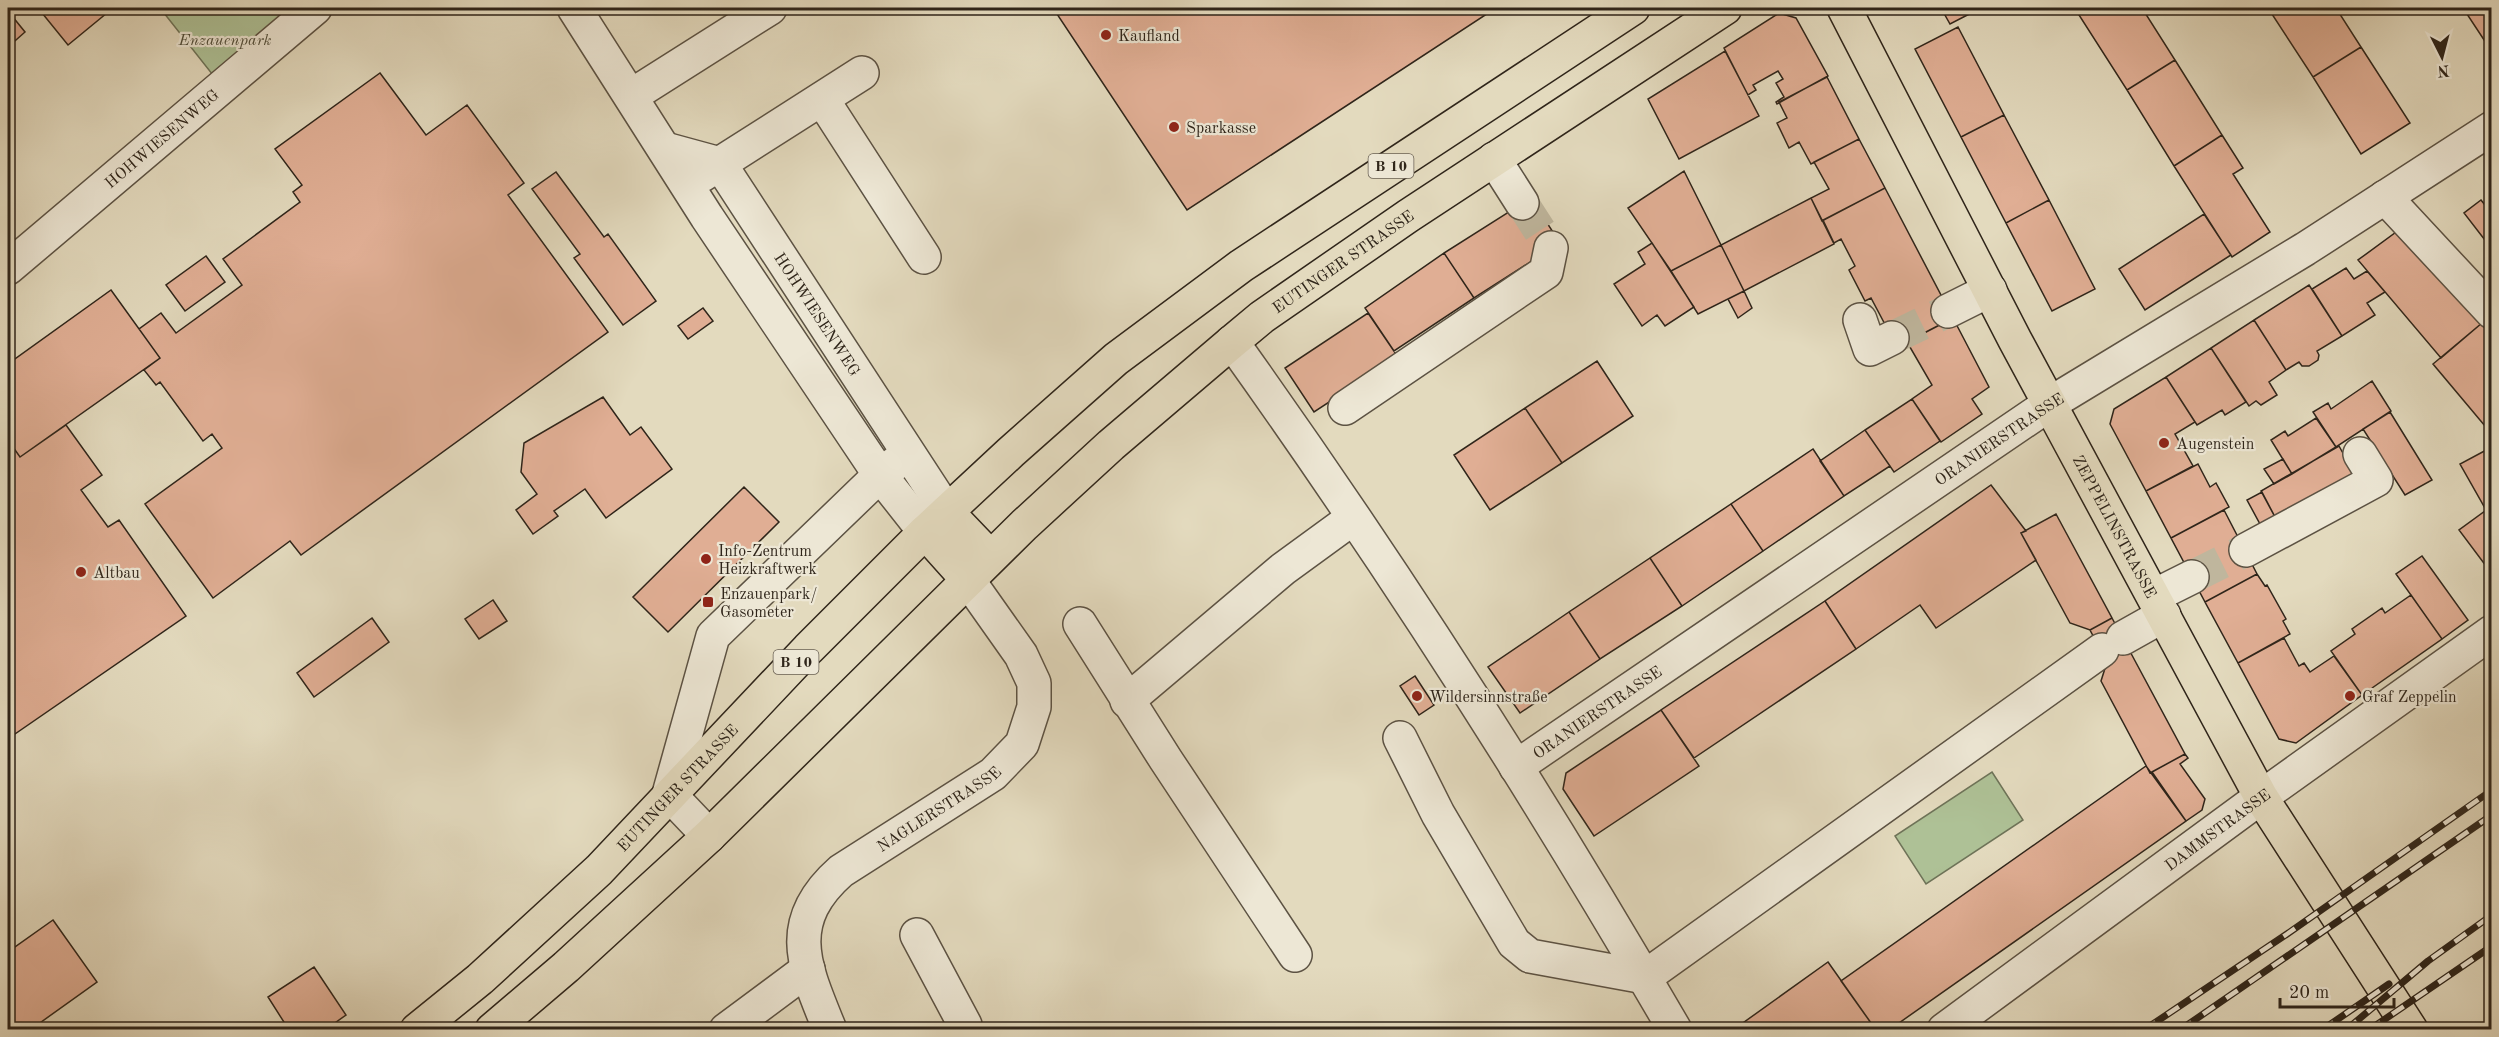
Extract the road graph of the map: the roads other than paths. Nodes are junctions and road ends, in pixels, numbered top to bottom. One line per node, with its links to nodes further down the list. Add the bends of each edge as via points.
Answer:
1 (315, 8): 19 (street, HOHWIESENWEG)
2 (574, 8): 8 (street)
3 (770, 8): 8 (street)
4 (1633, 8): 32 (main road, EUTINGER STRASSE / B 10, via 1241,266 1152,330)
5 (1844, 8): 20 (main road, ZEPPELINSTRASSE)
6 (1714, 10): 12 (main road, EUTINGER STRASSE)
7 (862, 74): 9 (street)
8 (631, 96): 11 (street)
9 (822, 99): 13 (street); 18 (street)
10 (2492, 128): 15 (street, ORANIERSTRASSE)
11 (665, 149): 13 (street); 14 (street)
12 (1494, 159): 16 (street); 25 (main road, EUTINGER STRASSE, via 1301,290)
13 (720, 164): 14 (street); 28 (street, HOHWIESENWEG)
14 (687, 185): 30 (street)
15 (2385, 197): 22 (street); 26 (street, ORANIERSTRASSE)
16 (1522, 203)
17 (1551, 248): 27 (street, via 1546,272)
18 (924, 257)
19 (8, 268)
20 (1990, 290): 21 (street); 26 (main road, ZEPPELINSTRASSE)
21 (1948, 310)
22 (2492, 312)
23 (1860, 320): 24 (street, via 1870,349)
24 (1892, 338)
25 (1232, 342): 31 (street, via 1308,433); 34 (main road, EUTINGER STRASSE)
26 (2050, 403): 37 (main road, ZEPPELINSTRASSE); 42 (street, ORANIERSTRASSE)
27 (1344, 408)
28 (908, 454): 30 (street); 32 (street, HOHWIESENWEG)
29 (2360, 454): 33 (street, via 2376,480)
30 (880, 475): 32 (street); 43 (street, via 713,636)
31 (1353, 518): 40 (street, via 1283,569); 42 (street)
32 (936, 522): 34 (main road); 36 (main road); 43 (main road, EUTINGER STRASSE / B 10)
33 (2246, 550)
34 (990, 557): 36 (main road, EUTINGER STRASSE)
35 (2192, 577): 37 (street)
36 (968, 580): 45 (main road, EUTINGER STRASSE); 48 (street, NAGLERSTRASSE, via 1021,655 1034,683 1034,706 1022,744 993,774 867,853 829,882 817,897 806,923 803,953)
37 (2159, 605): 44 (main road, ZEPPELINSTRASSE); 49 (street, via 2113,644)
38 (1080, 624): 40 (street)
39 (2492, 632): 44 (street, DAMMSTRASSE)
40 (1127, 701): 47 (street)
41 (1400, 738): 49 (street, via 1438,814 1514,944 1530,956)
42 (1516, 767): 49 (street)
43 (669, 794): 45 (street); 52 (main road, EUTINGER STRASSE / B 10, via 546,920)
44 (2261, 797): 56 (street, DAMMSTRASSE); 57 (main road, ZEPPELINSTRASSE)
45 (709, 836): 51 (main road, EUTINGER STRASSE)
46 (917, 934): 50 (street)
47 (1295, 955)
48 (808, 969): 53 (street); 54 (street, NAGLERSTRASSE)
49 (1645, 977): 55 (street)
50 (965, 1025)
51 (499, 1026)
52 (417, 1029)
53 (726, 1029)
54 (830, 1029)
55 (1675, 1029)
56 (1944, 1029)
57 (2411, 1029)

